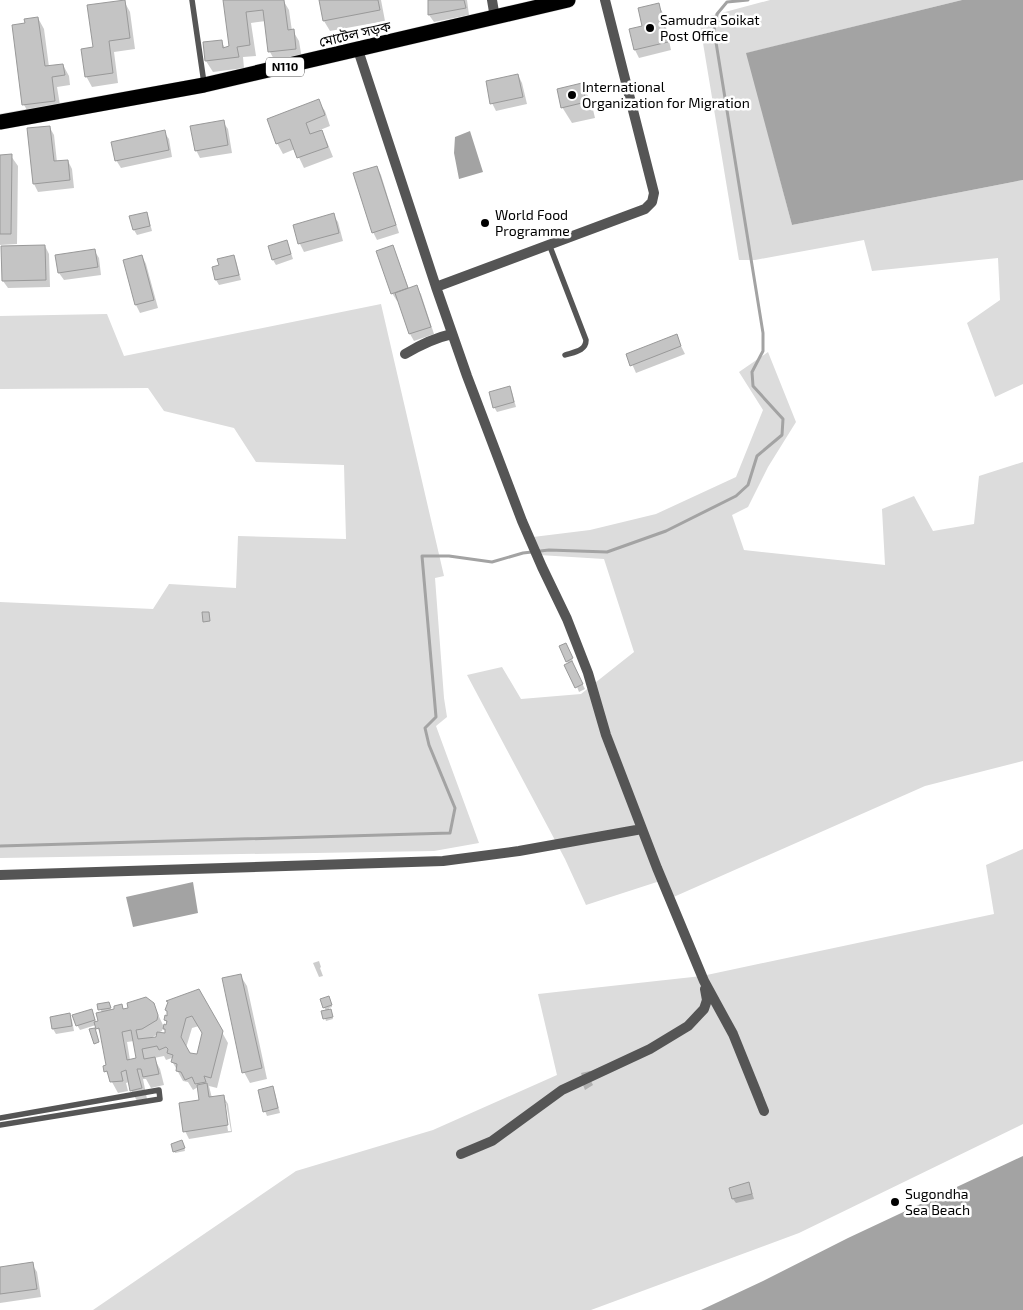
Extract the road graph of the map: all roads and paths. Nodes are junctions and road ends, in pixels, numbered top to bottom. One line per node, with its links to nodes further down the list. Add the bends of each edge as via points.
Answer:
1 (192, 0): 7 (lane)
2 (492, 0): 5 (street)
3 (568, 0): 5 (highway, মোটেল সড়ক / N110)
4 (605, 0): 9 (street, via 654,193 652,202 645,209)
5 (495, 18): 6 (highway, মোটেল সড়ক / N110)
6 (358, 50): 7 (highway, মোটেল সড়ক / N110); 10 (street)
7 (204, 86): 8 (highway, মোটেল সড়ক / N110)
8 (0, 122)
9 (550, 244): 10 (street); 13 (lane, via 586,340 584,348)
10 (436, 287): 11 (street)
11 (452, 334): 12 (street, via 421,344); 14 (street, via 522,521 588,673 606,735)
12 (405, 354)
13 (565, 355)
14 (642, 829): 15 (street, via 443,861); 16 (street)
15 (0, 875)
16 (704, 981): 17 (street, via 733,1034); 20 (street, via 707,1000 704,1009 688,1026 650,1049 562,1090 492,1141)
17 (764, 1111)
18 (0, 1118): 19 (lane, via 159,1090 160,1099)
19 (0, 1125)
20 (461, 1154)

